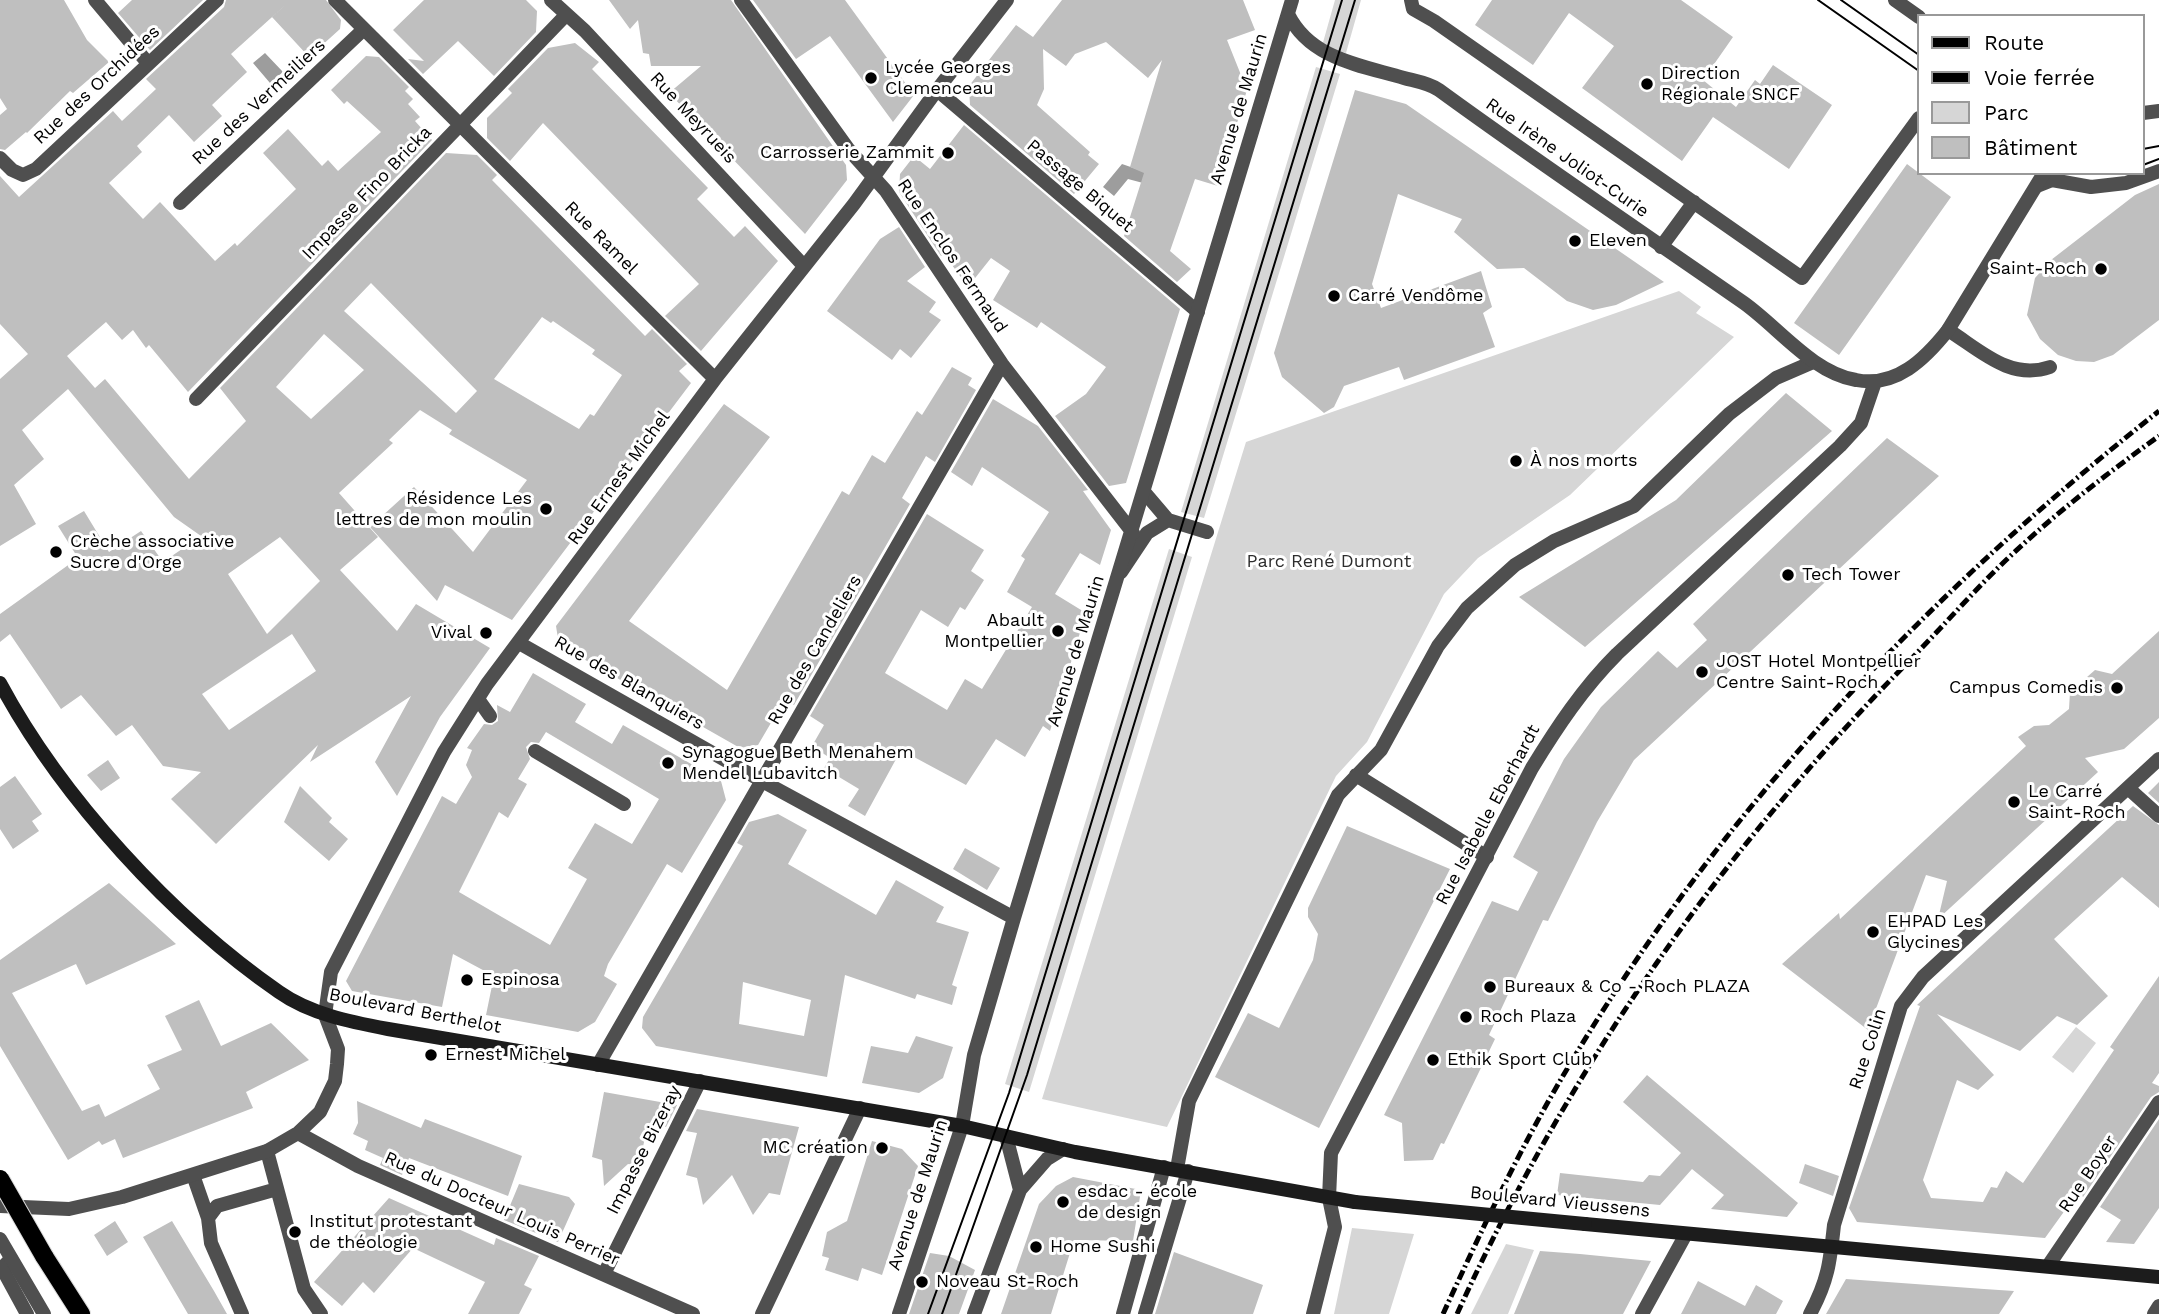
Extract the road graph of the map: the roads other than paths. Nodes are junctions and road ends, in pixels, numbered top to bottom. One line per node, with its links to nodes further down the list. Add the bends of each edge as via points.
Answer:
1 (95, 0): 13 (street)
2 (217, 0): 13 (street, Rue des Orchidées)
3 (335, 0): 12 (street, Rue Ramel)
4 (551, 0): 10 (street, Rue Meyrueis)
5 (741, 0): 19 (street, Rue Enclos Fermaud)
6 (1007, 0): 14 (street, Rue Ernest Michel)
7 (1411, 0): 21 (street, via 1413,9 1423,17)
8 (1895, 0): 11 (street)
9 (1287, 5): 23 (street, Rue Irène Joliot-Curie, via 1305,41 1326,55 1433,86); 25 (street, Avenue de Maurin)
10 (566, 15): 16 (street, Impasse Fino Bricka); 24 (street, Rue Meyrueis)
11 (1918, 16)
12 (364, 29): 16 (street, Rue Ramel); 22 (street, Rue des Vermeiliers)
13 (147, 62): 17 (street, Rue des Orchidées, via 36,169 23,175)
14 (937, 90): 19 (street, Rue Ernest Michel); 25 (street, Passage Biquet)
15 (1918, 119): 21 (street, via 1802,278)
16 (459, 125): 30 (street, Rue Ramel); 32 (street, Impasse Fino Bricka)
17 (0, 158)
18 (2159, 171): 20 (street, via 2126,183 2091,187)
19 (873, 178): 24 (street, Rue Ernest Michel); 28 (street, Rue Enclos Fermaud)
20 (2041, 180): 26 (street)
21 (1694, 202): 23 (street)
22 (180, 203)
23 (1661, 247): 27 (street, Rue Irène Joliot-Curie, via 1745,304)
24 (803, 265): 30 (street, Rue Ernest Michel)
25 (1198, 312): 33 (street, Avenue de Maurin)
26 (1948, 330): 29 (street, via 2013,370 2036,372); 31 (street, via 1931,352 1907,371)
27 (1813, 362): 31 (street, via 1838,376); 44 (street, via 1776,379 1730,414 1634,506 1515,565 1467,608 1438,646 1381,750)
28 (1002, 364): 36 (street, Rue Enclos Fermaud); 45 (street, Rue des Candeliers)
29 (2050, 367)
30 (715, 379): 38 (street, Rue Ernest Michel)
31 (1875, 382): 49 (street, Rue Isabelle Eberhardt, via 1861,423 1840,446 1586,687 1532,768)
32 (197, 399)
33 (1145, 494): 34 (street); 36 (street, Avenue de Maurin)
34 (1168, 520): 35 (street); 37 (street, via 1147,533)
35 (1207, 532)
36 (1133, 533): 37 (street, Avenue de Maurin)
37 (1121, 572): 50 (street, Avenue de Maurin)
38 (519, 643): 40 (street, Rue Ernest Michel); 45 (street, Rue des Blanquiers)
39 (0, 682): 51 (main road, Boulevard Berthelot, via 56,768 136,868 185,916 279,993)
40 (478, 699): 41 (street); 51 (street, Rue Ernest Michel, via 444,752 331,972)
41 (490, 716)
42 (535, 751): 47 (street)
43 (2159, 759): 46 (street, Rue Colin)
44 (1356, 775): 49 (street); 61 (street, via 1338,795 1189,1101)
45 (762, 781): 50 (street, Rue des Blanquiers); 52 (street, Rue des Candeliers)
46 (2128, 788): 48 (street); 71 (street, Rue Colin, via 1923,977 1901,1006 1834,1225)
47 (624, 804)
48 (2159, 816)
49 (1488, 857): 66 (street, Rue Isabelle Eberhardt, via 1331,1153)
50 (1014, 918): 56 (street, Avenue de Maurin, via 974,1055)
51 (325, 1015): 52 (main road, Boulevard Berthelot); 57 (street, via 338,1048 334,1081 320,1112)
52 (598, 1065): 53 (main road, Boulevard Berthelot)
53 (700, 1081): 55 (main road, Boulevard Berthelot); 74 (street, Impasse Bizeray)
54 (2159, 1102): 73 (street, Rue Boyer)
55 (860, 1108): 56 (main road, Boulevard Berthelot); 83 (street)
56 (962, 1126): 58 (main road, Boulevard Vieussens); 84 (street, Avenue de Maurin)
57 (298, 1133): 60 (street); 74 (street, Rue du Docteur Louis Perrier, via 358,1166)
58 (1006, 1136): 59 (main road, Boulevard Vieussens); 65 (street)
59 (1063, 1149): 61 (main road, Boulevard Vieussens); 65 (street, via 1047,1159)
60 (267, 1151): 62 (street); 64 (street)
61 (1176, 1169): 66 (main road, Boulevard Vieussens); 86 (street); 87 (street)
62 (193, 1175): 67 (street, via 69,1209); 68 (street)
63 (0, 1180): 79 (main road, bridge)
64 (277, 1189): 68 (street, via 217,1206); 81 (street, via 304,1289)
65 (1020, 1190): 85 (street)
66 (1329, 1198): 69 (main road, Boulevard Vieussens, bridge); 88 (street, Rue Isabelle Eberhardt, via 1335,1227)
67 (0, 1206)
68 (208, 1218): 80 (street, via 211,1244)
69 (1686, 1234): 71 (main road, Boulevard Vieussens); 89 (street)
70 (0, 1240): 72 (street)
71 (1832, 1245): 73 (main road, Boulevard Vieussens); 90 (street, Rue Colin, via 1832,1262)
72 (11, 1259): 77 (street, via 2,1268); 78 (street)
73 (2049, 1266): 75 (main road, Boulevard Vieussens)
74 (604, 1275): 82 (street, Rue du Docteur Louis Perrier)
75 (2159, 1277)
76 (2159, 1306): 91 (street)
77 (27, 1314)
78 (44, 1314)
79 (81, 1314)
80 (242, 1314)
81 (321, 1314)
82 (694, 1314)
83 (762, 1314)
84 (899, 1314)
85 (974, 1314)
86 (1123, 1314)
87 (1145, 1314)
88 (1313, 1314)
89 (1642, 1314)
90 (1810, 1314)
91 (2154, 1314)

